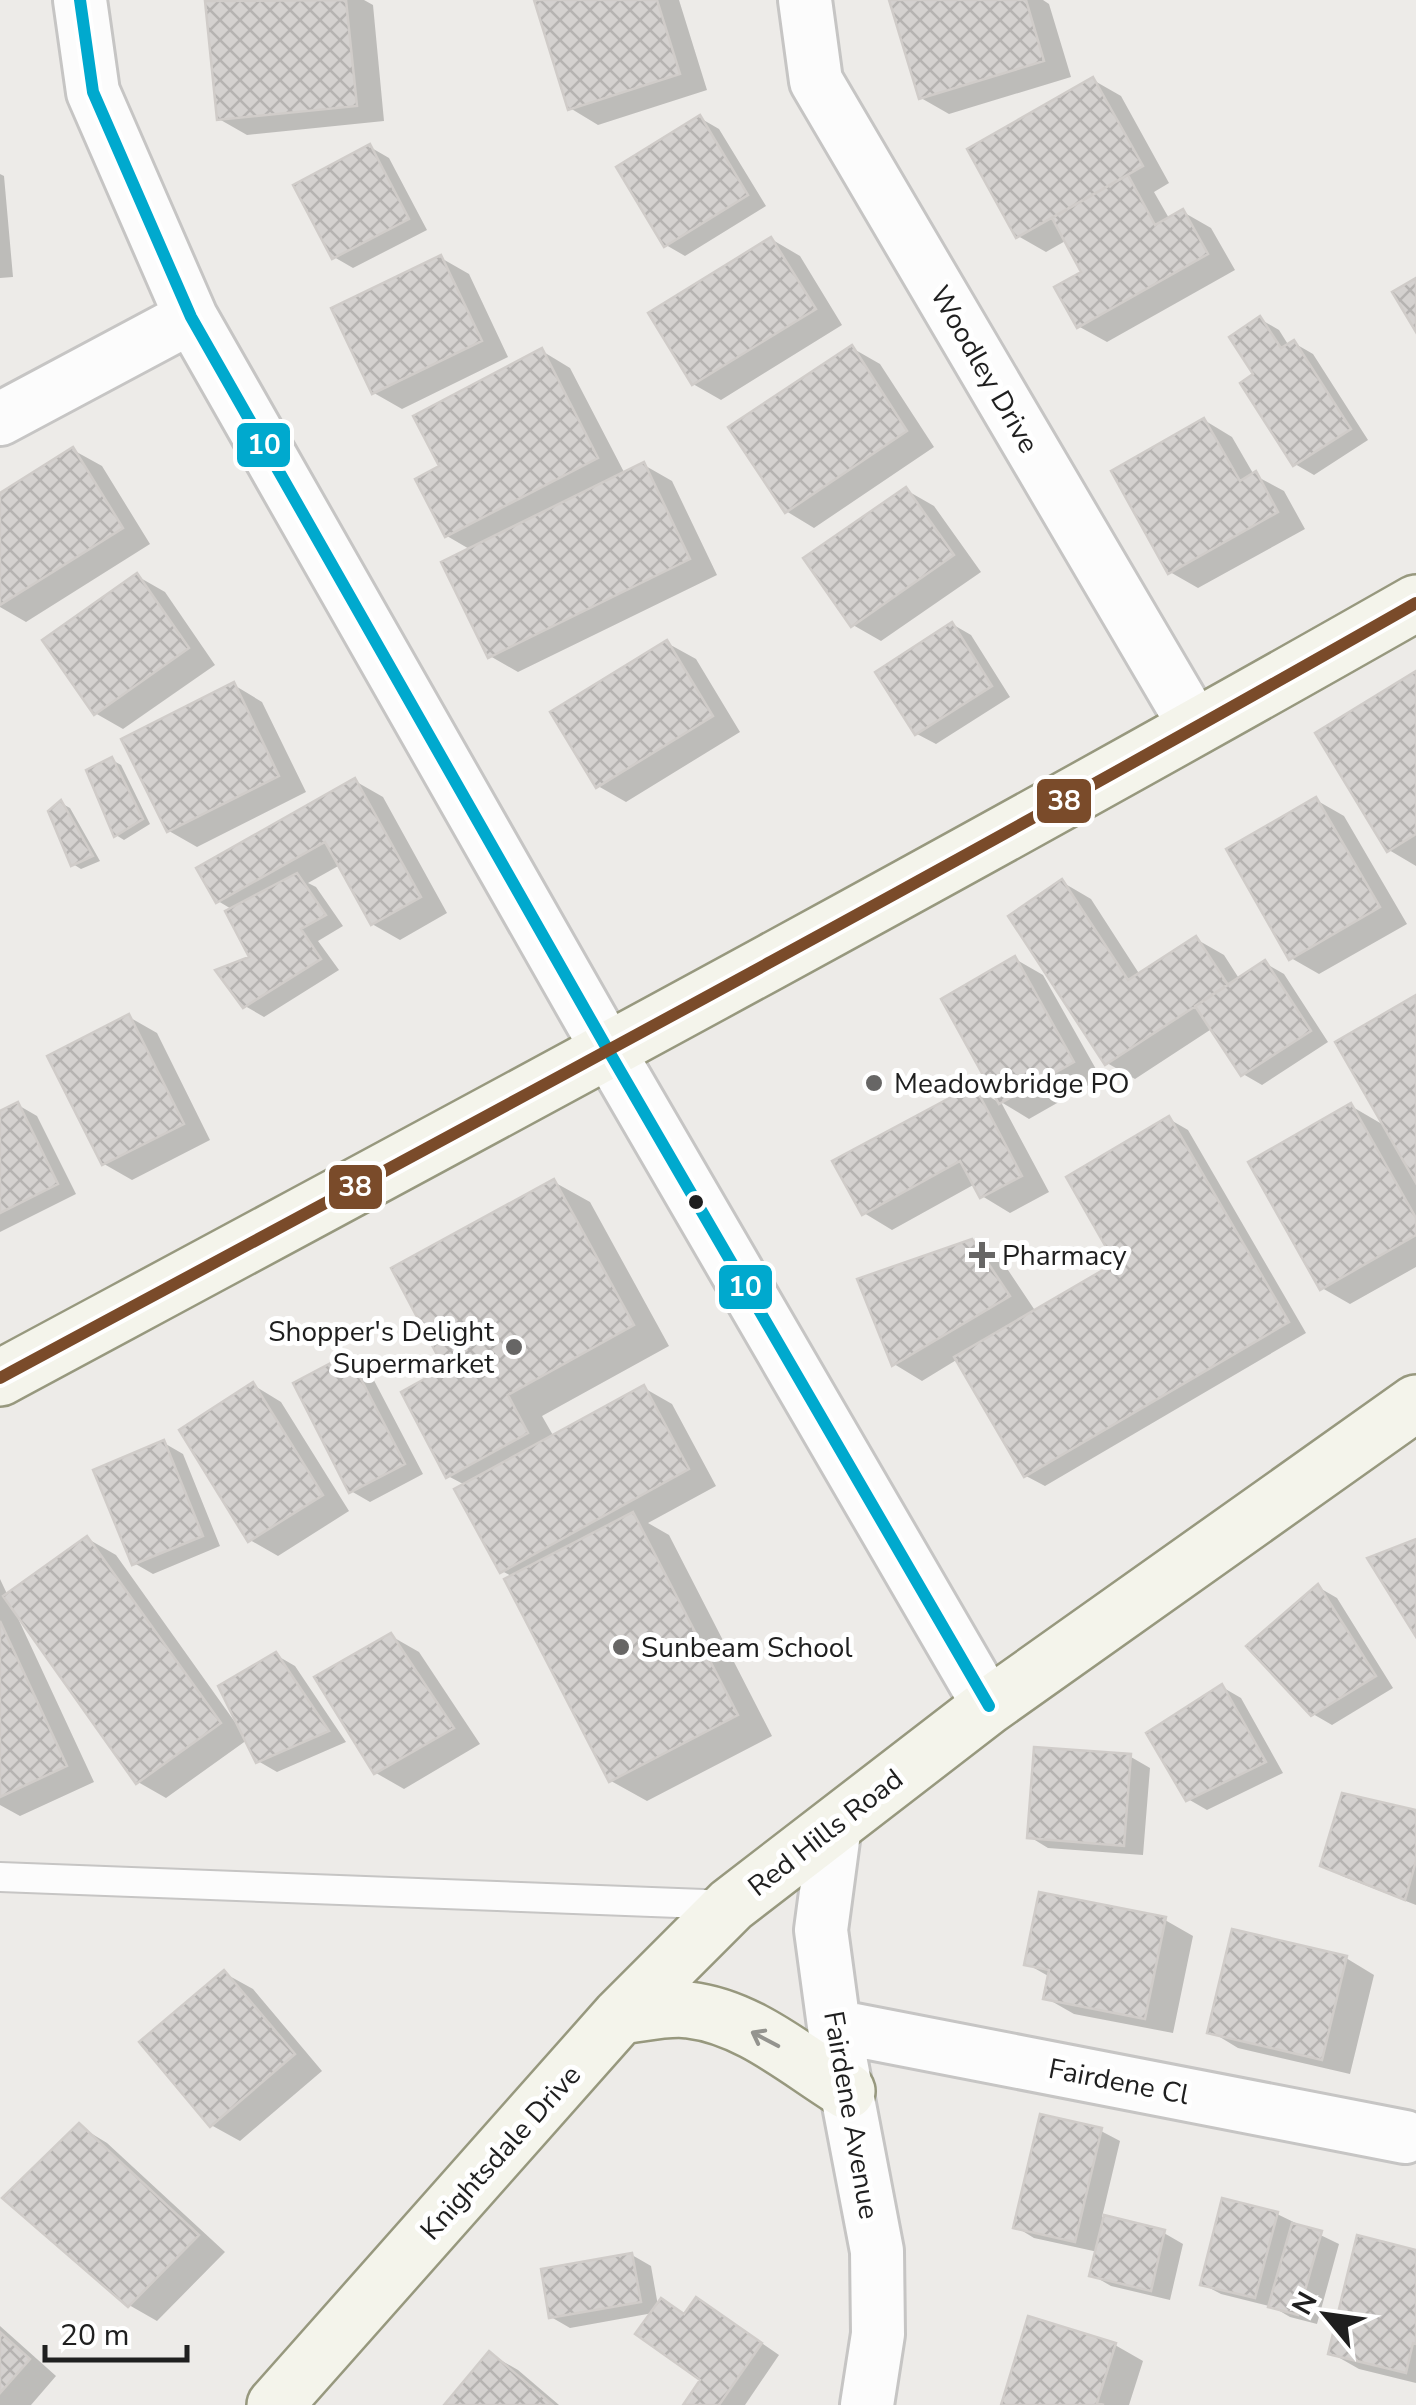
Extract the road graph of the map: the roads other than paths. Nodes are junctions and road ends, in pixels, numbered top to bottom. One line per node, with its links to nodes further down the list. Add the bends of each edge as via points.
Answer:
1 (80, 0): 3 (street, via 93,92)
2 (805, 0): 6 (street, Woodley Drive, via 816,81)
3 (191, 318): 4 (street); 7 (street)
4 (0, 419)
5 (1416, 602): 6 (main road)
6 (1196, 728): 7 (main road)
7 (608, 1050): 8 (main road); 10 (street)
8 (0, 1378)
9 (1416, 1403): 10 (main road, Red Hills Road)
10 (989, 1706): 11 (main road, Red Hills Road)
11 (835, 1825): 13 (main road, Red Hills Road); 15 (street, Fairdene Avenue, via 822,1930)
12 (0, 1876): 13 (lane, Red Hills Road)
13 (731, 1905): 14 (main road, Knightsdale Drive)
14 (620, 2016): 16 (main road, one-way to 14, via 726,2020 688,2010); 18 (main road, Knightsdale Drive)
15 (834, 2026): 16 (street, Fairdene Avenue); 17 (street, Fairdene Cl)
16 (847, 2091): 19 (street, Fairdene Avenue, via 877,2251 878,2334)
17 (1404, 2137)
18 (275, 2405)
19 (868, 2405)

